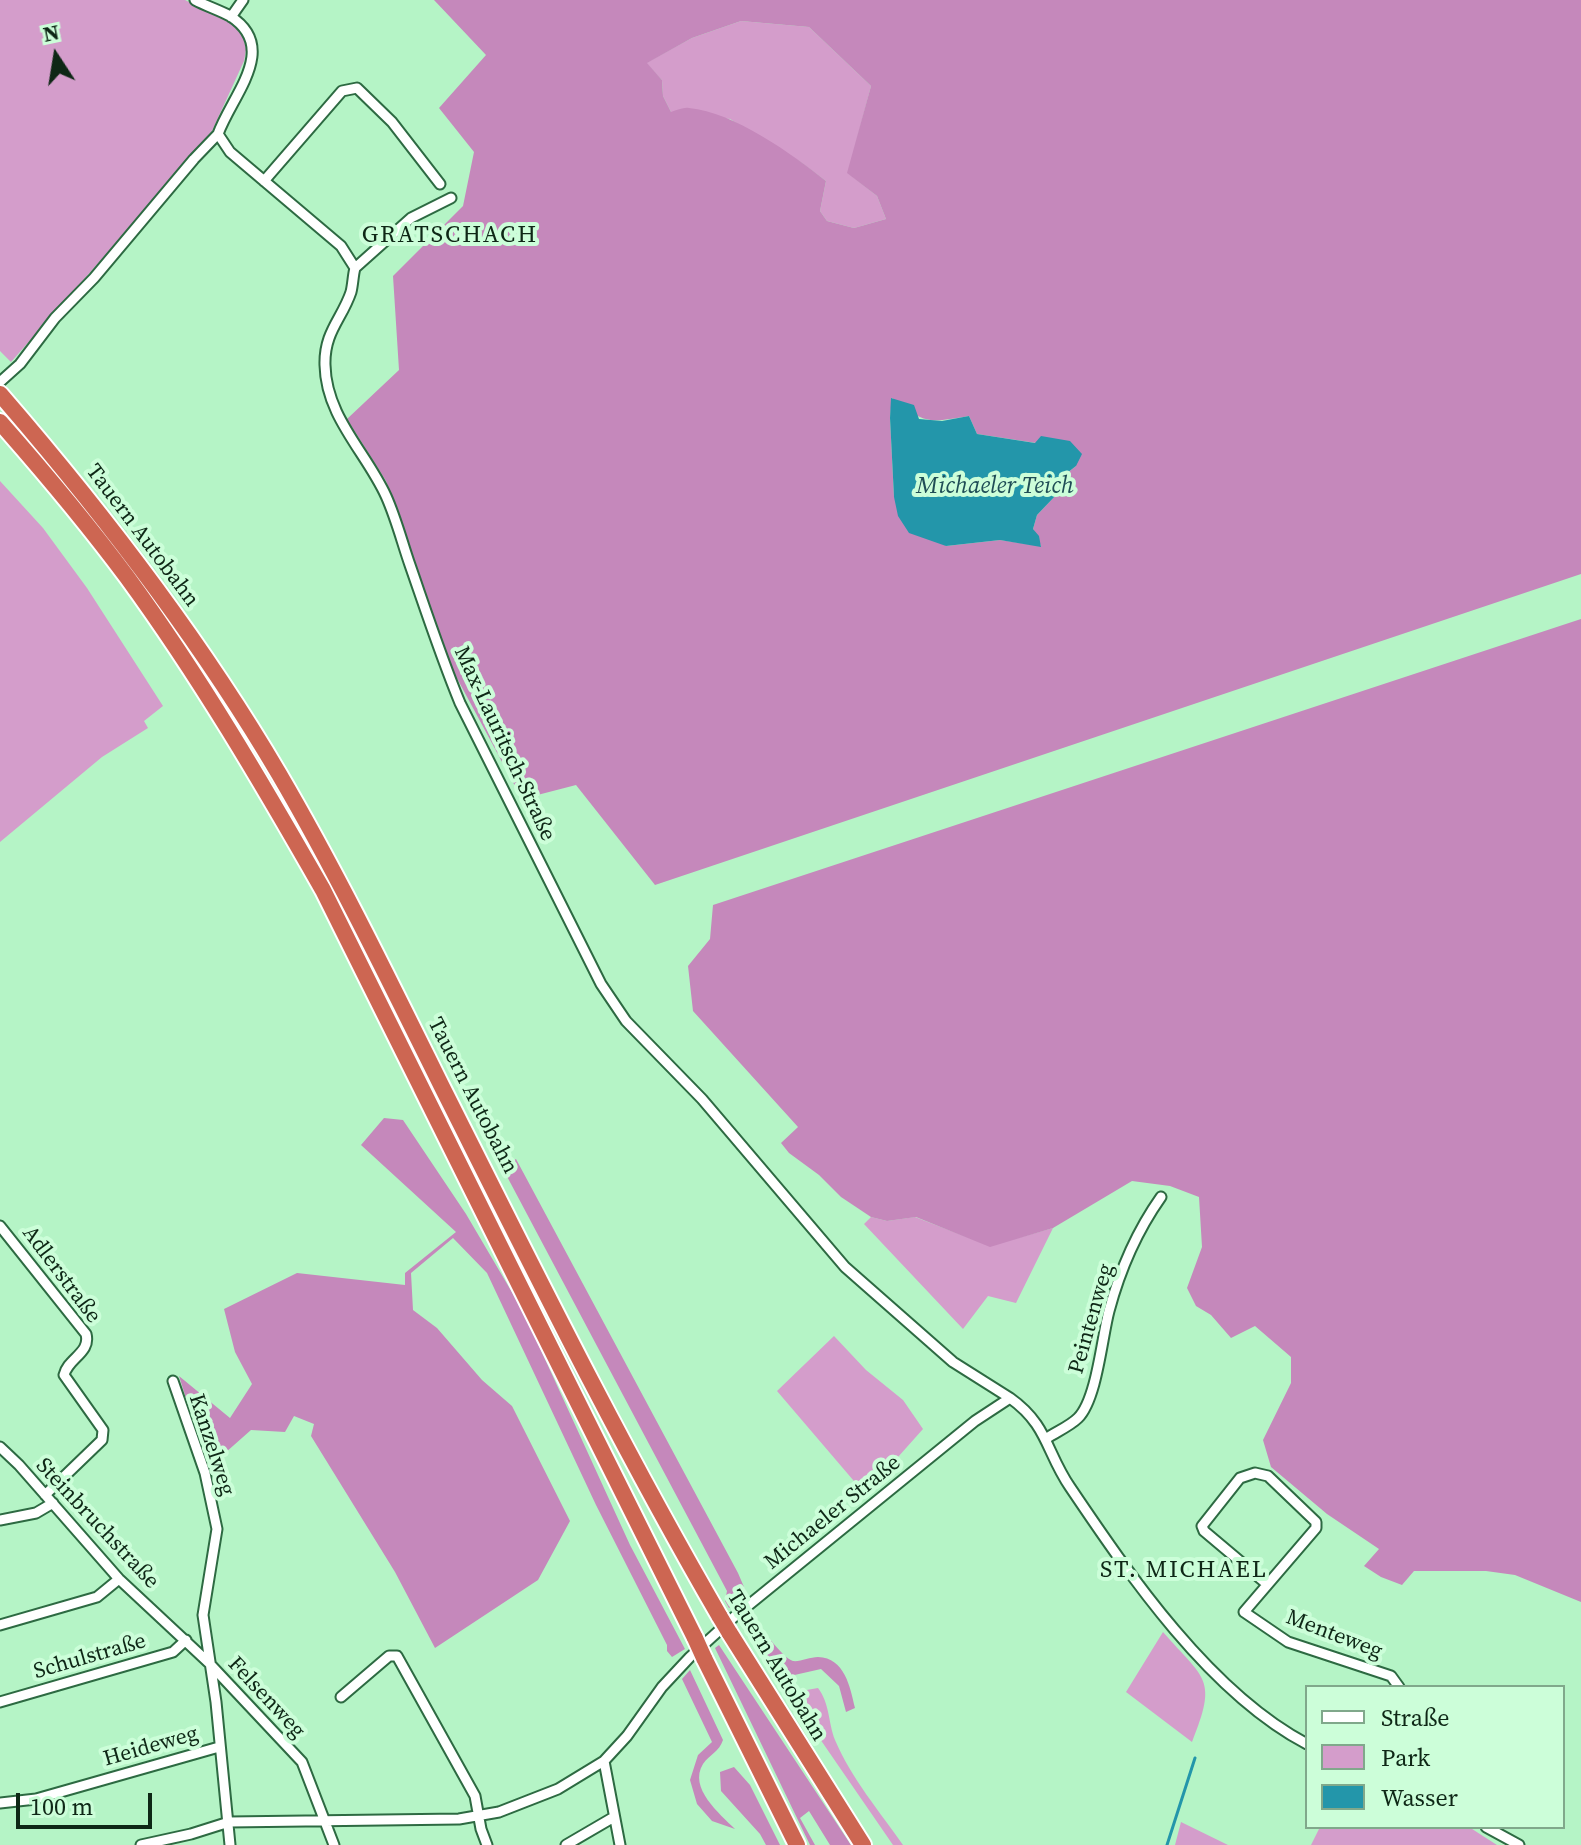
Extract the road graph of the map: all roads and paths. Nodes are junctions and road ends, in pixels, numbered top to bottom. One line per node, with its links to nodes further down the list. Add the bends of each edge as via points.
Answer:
1 (195, 0): 3 (street)
2 (243, 0): 3 (street)
3 (231, 17): 4 (street, via 252,37 254,57)
4 (218, 134): 5 (street, via 230,152); 9 (street)
5 (264, 181): 6 (street, via 342,91 357,88 392,122); 8 (street, via 341,246)
6 (440, 184)
7 (451, 198): 8 (street, via 411,218)
8 (355, 268): 15 (street, Max-Lauritsch-Straße, via 350,293 327,343 328,390 344,429 388,499 460,703 601,984 626,1021 702,1099 845,1267 953,1362)
9 (0, 382)
10 (0, 394): 45 (highway, Tauern Autobahn, via 134,557 278,773 351,905 612,1422 724,1624)
11 (0, 422): 44 (highway, Tauern Autobahn, bridge, via 126,576 262,781 323,890)
12 (1161, 1197): 16 (street, Peintenweg, via 1139,1230 1113,1295 1086,1406 1079,1418)
13 (0, 1226): 18 (street, Adlerstraße, via 88,1339 64,1375 103,1430 102,1440)
14 (173, 1381): 25 (street, Kanzelweg, via 205,1473 217,1529 203,1615)
15 (1010, 1398): 16 (street, via 1027,1410); 31 (street, Michaeler Straße, via 734,1617 662,1687)
16 (1047, 1438): 29 (street, via 1063,1477 1145,1593 1248,1705)
17 (0, 1447): 18 (street, Steinbruchstraße)
18 (45, 1495): 19 (street, Steinbruchstraße)
19 (53, 1503): 20 (street, via 36,1513); 21 (street, Steinbruchstraße)
20 (0, 1520)
21 (119, 1579): 23 (street, via 97,1597); 24 (street, Steinbruchstraße)
22 (1267, 1584): 22 (street, Menteweg, via 1202,1526 1240,1478 1255,1473 1268,1476 1316,1522); 26 (street, Menteweg, via 1244,1612 1288,1642 1391,1676)
23 (0, 1625)
24 (186, 1640): 25 (street, Steinbruchstraße); 28 (street, Schulstraße, via 173,1652)
25 (209, 1663): 30 (street); 35 (street, Felsenweg, via 302,1762)
26 (1398, 1685)
27 (341, 1697): 33 (street, via 389,1656 397,1656 475,1796)
28 (0, 1702)
29 (1305, 1743)
30 (219, 1747): 32 (street, Heideweg, via 36,1799); 36 (street)
31 (604, 1761): 33 (street, Michaeler Straße, via 558,1789); 34 (street)
32 (0, 1803)
33 (479, 1816): 35 (street, Michaeler Straße); 41 (street)
34 (614, 1817): 42 (street); 43 (street)
35 (325, 1821): 36 (street, Michaeler Straße); 40 (street, Felsenweg)
36 (229, 1822): 38 (street, Michaeler Straße); 39 (street)
37 (1490, 1829): 46 (street)
38 (141, 1845)
39 (230, 1845)
40 (334, 1845)
41 (487, 1845)
42 (566, 1845)
43 (620, 1845)
44 (797, 1845)
45 (863, 1845)
46 (1519, 1845)

